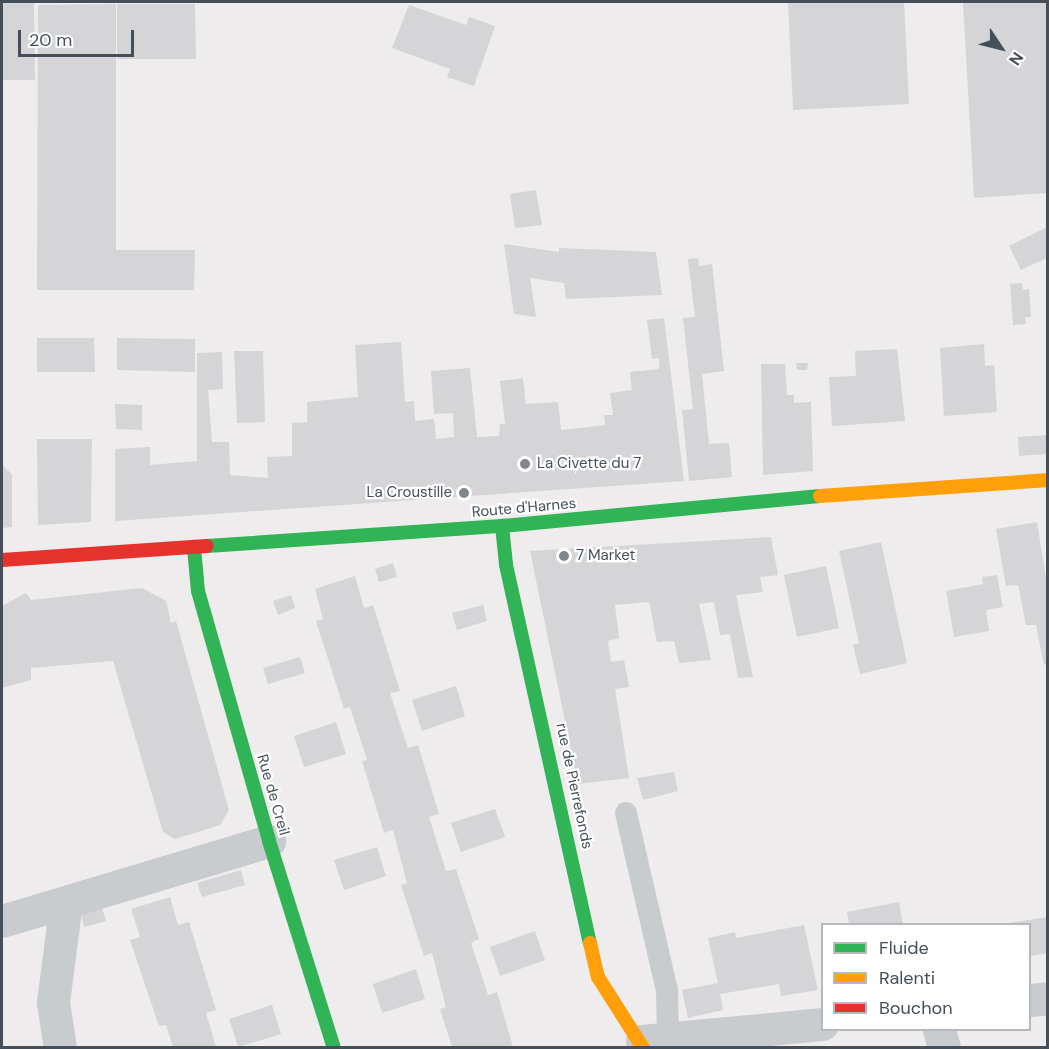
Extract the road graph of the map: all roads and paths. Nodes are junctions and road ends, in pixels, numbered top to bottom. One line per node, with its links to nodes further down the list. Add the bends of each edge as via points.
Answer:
1 (1047, 480): 2 (street, Route d'Harnes, via 713,504)
2 (502, 526): 3 (street, Route d'Harnes); 13 (street, rue de Pierrefonds, via 506,565 598,977)
3 (194, 548): 4 (street, Route d'Harnes); 6 (street, Rue de Creil, via 198,591)
4 (2, 560)
5 (626, 813): 13 (lane, via 667,990)
6 (269, 841): 7 (street); 15 (street, Rue de Creil)
7 (66, 902): 8 (street); 14 (street, via 53,1002)
8 (2, 921)
9 (1047, 998): 10 (street)
10 (1031, 1000)
11 (821, 1024): 13 (street)
12 (940, 1031): 16 (street)
13 (651, 1042)
14 (60, 1047)
15 (334, 1047)
16 (944, 1047)

